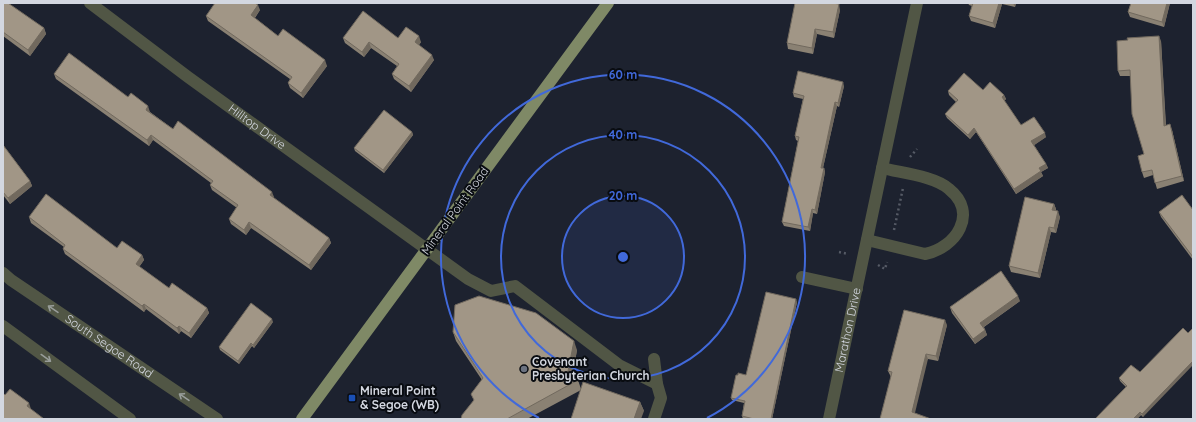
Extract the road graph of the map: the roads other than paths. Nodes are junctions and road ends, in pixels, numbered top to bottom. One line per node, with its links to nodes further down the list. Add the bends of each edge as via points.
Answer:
1 (90, 3): 6 (street, Hilltop Drive)
2 (608, 3): 6 (main road, Mineral Point Road)
3 (917, 3): 4 (street, Marathon Drive)
4 (882, 168): 5 (street, Marathon Drive); 5 (street, via 918,176 949,189 962,207 962,223 950,243 925,254)
5 (867, 240): 9 (street, Marathon Drive)
6 (426, 249): 12 (street, Hilltop Drive, via 468,279 491,291 515,286 620,365); 15 (main road, Mineral Point Road)
7 (3, 273): 14 (street, South Segoe Road, one-way to 7)
8 (802, 276): 9 (street)
9 (857, 289): 17 (street, Marathon Drive)
10 (3, 326): 13 (street, one-way to 13)
11 (654, 359): 12 (street)
12 (657, 384): 16 (street, via 661,398)
13 (130, 419)
14 (217, 419)
15 (302, 419)
16 (654, 419)
17 (829, 419)

